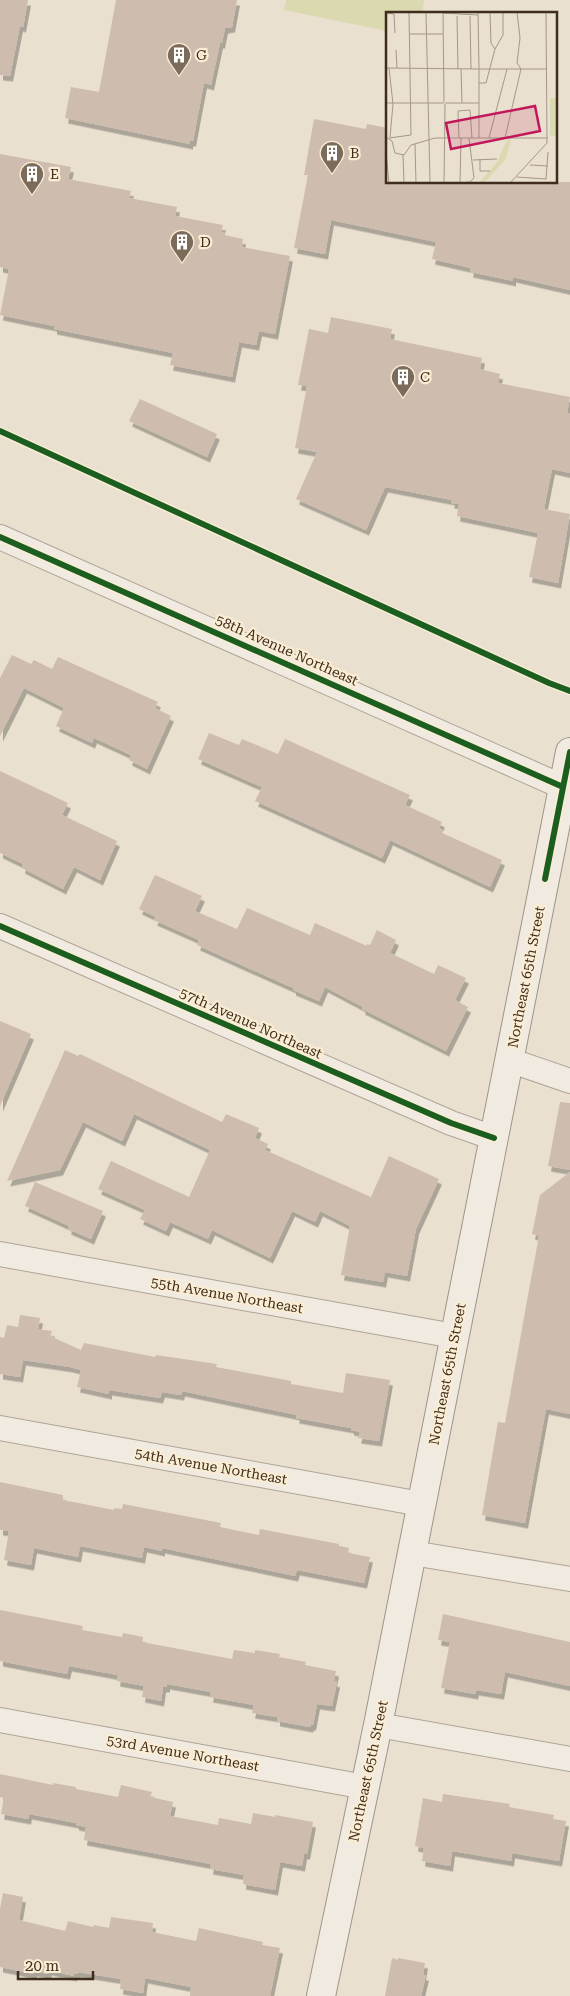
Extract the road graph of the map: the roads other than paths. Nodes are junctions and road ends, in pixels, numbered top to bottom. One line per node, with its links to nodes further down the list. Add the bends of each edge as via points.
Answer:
1 (0, 536): 3 (street, 58th Avenue Northeast)
2 (570, 752): 3 (main road, Northeast 65th Street)
3 (563, 787): 4 (main road, Northeast 65th Street)
4 (562, 840): 6 (main road, Northeast 65th Street)
5 (0, 926): 8 (street, 57th Avenue Northeast, via 442,1119)
6 (509, 1060): 7 (street); 8 (main road, Northeast 65th Street)
7 (570, 1081)
8 (494, 1138): 10 (main road, Northeast 65th Street)
9 (0, 1254): 10 (street, 55th Avenue Northeast)
10 (454, 1336): 12 (main road, Northeast 65th Street)
11 (0, 1428): 12 (street, 54th Avenue Northeast)
12 (422, 1504): 13 (main road, Northeast 65th Street)
13 (412, 1553): 14 (street); 16 (main road, Northeast 65th Street)
14 (570, 1580)
15 (0, 1720): 18 (street, 53rd Avenue Northeast)
16 (378, 1725): 17 (street); 18 (main road, Northeast 65th Street)
17 (570, 1759)
18 (365, 1787): 19 (main road, Northeast 65th Street)
19 (321, 1996)

